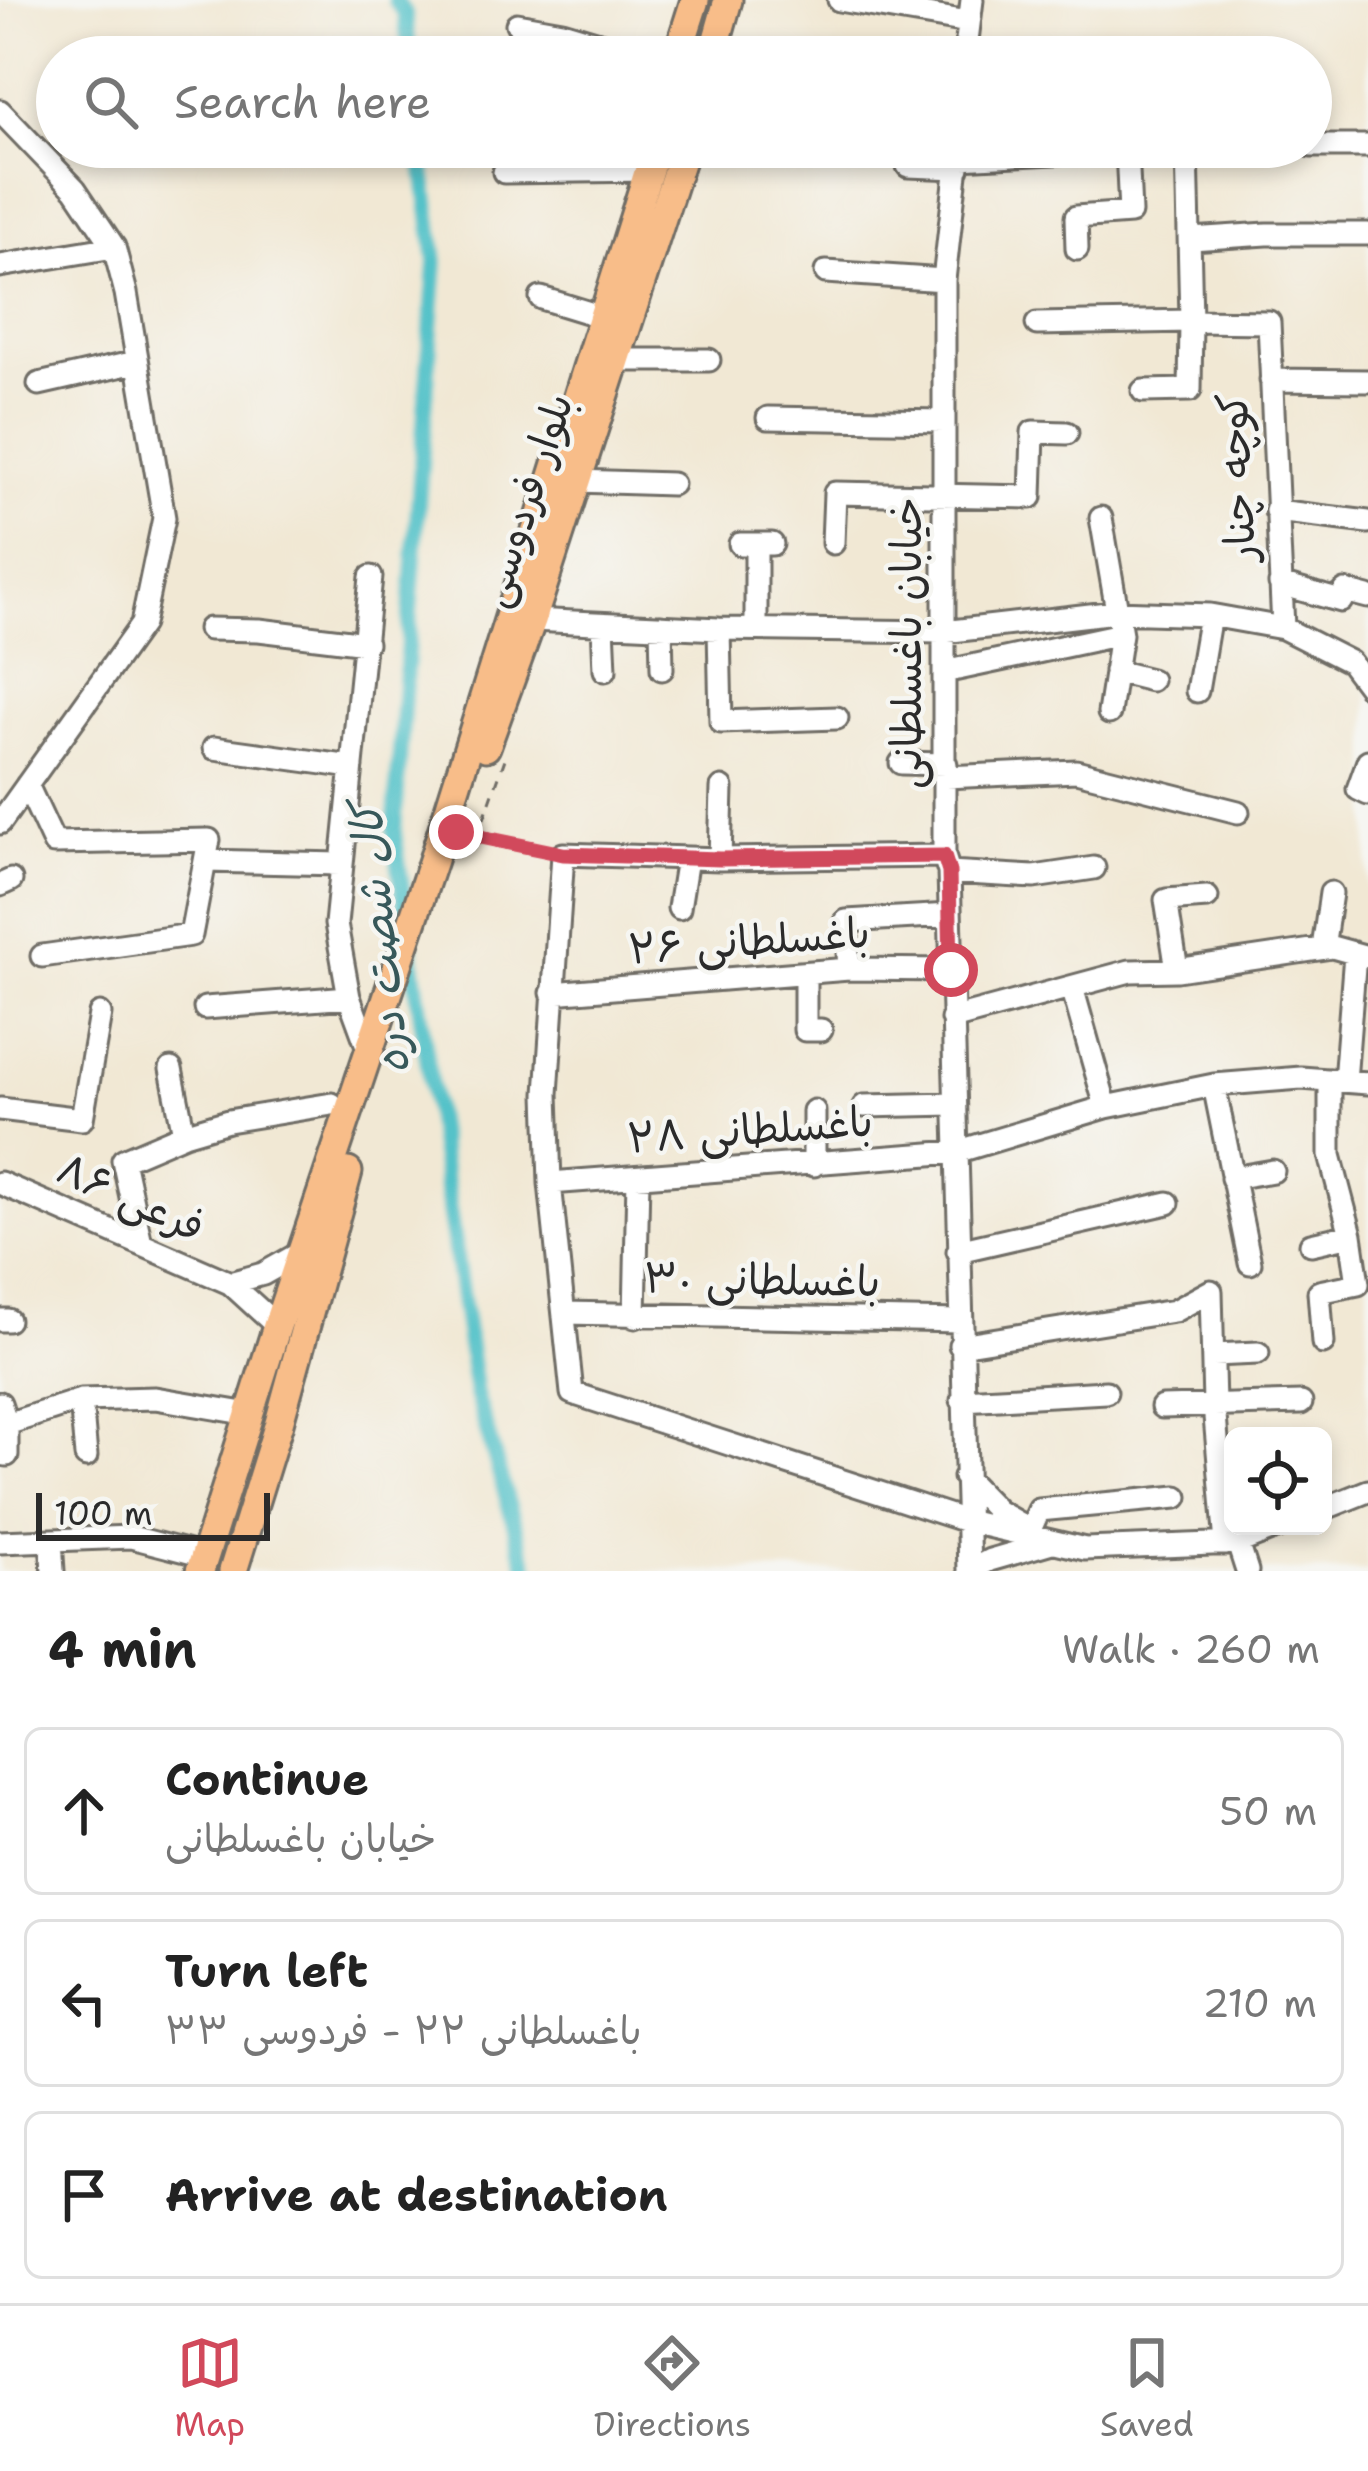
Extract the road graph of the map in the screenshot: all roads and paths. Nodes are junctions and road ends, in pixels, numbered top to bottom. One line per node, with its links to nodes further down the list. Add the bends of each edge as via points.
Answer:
1 (694, 0): 8 (main road)
2 (728, 0): 9 (main road)
3 (839, 0): 4 (street)
4 (872, 3): 5 (street)
5 (970, 11)
6 (517, 24): 7 (street)
7 (575, 36)
8 (683, 36)
9 (718, 36)
10 (0, 111): 13 (street)
11 (1332, 146): 12 (street)
12 (1368, 146)
13 (36, 149)
14 (53, 168): 24 (street)
15 (550, 168): 21 (street)
16 (651, 168): 32 (main road, بلوار فردوسی)
17 (677, 168): 32 (main road, بلوار فردوسی)
18 (958, 168): 28 (street, خیابان باغسلطانی)
19 (1128, 168): 25 (street, via 1130,213 1076,217)
20 (1187, 168): 23 (street)
21 (504, 172)
22 (1368, 234): 23 (street)
23 (1191, 239): 30 (street)
24 (114, 247): 26 (street); 34 (street)
25 (1077, 249)
26 (0, 266)
27 (826, 272): 28 (street)
28 (944, 280): 41 (street, خیابان باغسلطانی)
29 (542, 298): 32 (street)
30 (1191, 321): 31 (street); 35 (street, کوچه چنار, via 1269,322); 39 (street, via 1190,390)
31 (1037, 324)
32 (610, 338): 33 (street); 38 (main road, بلوار فردوسی)
33 (710, 360)
34 (136, 362): 37 (street); 79 (street, via 164,518 142,624)
35 (1271, 380): 36 (street); 46 (street, کوچه چنار)
36 (1368, 381)
37 (39, 384)
38 (594, 385): 43 (main road, بلوار فردوسی); 91 (main road, بلوار فردوسی)
39 (1143, 391)
40 (768, 418): 41 (street)
41 (944, 422): 45 (street, خیابان باغسلطانی)
42 (1067, 433): 45 (street, via 1033,432 1031,497)
43 (576, 481): 44 (street); 55 (main road, بلوار فردوسی)
44 (672, 484)
45 (944, 496): 49 (street, via 836,493); 63 (street, خیابان باغسلطانی)
46 (1276, 511): 48 (street); 52 (street, کوچه چنار)
47 (1101, 518): 56 (street)
48 (1368, 522)
49 (833, 543)
50 (756, 544): 59 (street)
51 (371, 577): 64 (street)
52 (1280, 584): 53 (street, via 1341,601 1345,591); 60 (street, کوچه چنار)
53 (1368, 597)
54 (1210, 615): 56 (street); 60 (street); 71 (street)
55 (532, 620): 57 (street); 84 (main road, بلوار فردوسی)
56 (1119, 623): 63 (street); 67 (street); 68 (street)
57 (603, 624): 58 (street); 66 (street)
58 (662, 626): 62 (street); 65 (street)
59 (756, 628): 62 (street); 63 (street)
60 (1283, 628): 70 (street, via 1351,662)
61 (209, 629): 64 (street)
62 (719, 629): 73 (street, via 721,722)
63 (943, 632): 68 (street, خیابان باغسلطانی)
64 (366, 643): 77 (street)
65 (662, 669)
66 (605, 670)
67 (1114, 671): 69 (street); 72 (street)
68 (944, 672): 78 (street, خیابان باغسلطانی)
69 (1151, 680)
70 (1368, 686)
71 (1197, 692)
72 (1109, 713)
73 (837, 718)
74 (214, 748): 77 (street)
75 (1368, 761): 81 (street, via 1358,789)
76 (901, 763): 78 (street)
77 (352, 767): 89 (street)
78 (946, 770): 82 (street, via 1076,771); 90 (street, خیابان باغسلطانی)
79 (27, 785): 83 (street); 88 (street, via 54,843 209,841)
80 (722, 788): 87 (street)
81 (1368, 794)
82 (1238, 812)
83 (0, 823)
84 (456, 832): 85 (path); 91 (main road, بلوار فردوسی)
85 (563, 854): 86 (street); 105 (street)
86 (687, 858): 87 (street); 95 (street)
87 (720, 859): 90 (street)
88 (205, 861): 89 (street); 99 (street, via 190,935)
89 (340, 864): 106 (street, via 336,924)
90 (946, 864): 92 (street, via 1034,877); 96 (street, خیابان باغسلطانی)
91 (437, 868): 110 (main road)
92 (1094, 868)
93 (1331, 893): 97 (street)
94 (1207, 896): 102 (street, via 1166,900)
95 (679, 908)
96 (950, 915): 100 (street, via 846,921); 101 (street, خیابان باغسلطانی)
97 (1323, 948): 98 (street); 102 (street)
98 (1362, 955): 114 (street)
99 (42, 956)
100 (849, 969): 101 (street, باغسلطانی ۲۶); 103 (street, باغسلطانی ۲۶)
101 (951, 970): 109 (street, خیابان باغسلطانی)
102 (1177, 970): 104 (street, via 1130,971)
103 (805, 973): 105 (street, باغسلطانی ۲۶); 111 (street, via 805,1030)
104 (1072, 987): 109 (street); 119 (street)
105 (552, 992): 129 (street)
106 (349, 998): 107 (street); 112 (street)
107 (206, 1008)
108 (100, 1014): 120 (street, via 82,1119)
109 (952, 1019): 117 (street, خیابان باغسلطانی)
110 (385, 1025): 112 (main road); 169 (main road)
111 (820, 1030)
112 (370, 1054): 135 (main road)
113 (171, 1069): 122 (street)
114 (1348, 1081): 115 (street, باغسلطانی ۲۸); 131 (street, via 1330,1155)
115 (1214, 1085): 119 (street, باغسلطانی ۲۸); 127 (street)
116 (332, 1104): 122 (street)
117 (954, 1104): 118 (street); 123 (street, خیابان باغسلطانی)
118 (863, 1106)
119 (1106, 1107): 123 (street, باغسلطانی ۲۸)
120 (0, 1109)
121 (814, 1112): 124 (street)
122 (184, 1134): 132 (street, via 123,1160)
123 (956, 1152): 124 (street, باغسلطانی ۲۸); 134 (street, خیابان باغسلطانی)
124 (814, 1165): 126 (street, باغسلطانی ۲۸)
125 (1273, 1171): 127 (street)
126 (638, 1177): 129 (street, باغسلطانی ۲۸); 139 (street)
127 (1232, 1178): 136 (street)
128 (0, 1183): 132 (street, فرعی ۸۶)
129 (550, 1183): 138 (street)
130 (1168, 1203): 134 (street)
131 (1354, 1226): 133 (street); 142 (street, via 1358,1284 1318,1292)
132 (141, 1244): 137 (street, فرعی ۸۶)
133 (1311, 1244)
134 (958, 1250): 140 (street, خیابان باغسلطانی)
135 (302, 1252): 137 (street, فرعی ۸۶); 141 (main road)
136 (1250, 1263)
137 (230, 1283): 141 (street, فرعی ۸۶)
138 (564, 1313): 139 (street, باغسلطانی ۳۰); 160 (street, via 572,1393)
139 (635, 1317): 140 (street, باغسلطانی ۳۰)
140 (960, 1321): 143 (street, خیابان باغسلطانی)
141 (277, 1326): 153 (main road)
142 (1323, 1343)
143 (960, 1346): 145 (street, via 1174,1311 1211,1292); 148 (street, خیابان باغسلطانی)
144 (1258, 1353): 145 (street)
145 (1213, 1354): 150 (street)
146 (1106, 1392): 148 (street)
147 (81, 1400): 152 (street); 153 (street, via 155,1397); 155 (street)
148 (962, 1400): 156 (street, خیابان باغسلطانی)
149 (1301, 1403): 150 (street)
150 (1214, 1405): 151 (street); 166 (street)
151 (1162, 1407)
152 (3, 1414): 154 (street)
153 (250, 1414): 167 (main road)
154 (4, 1455)
155 (86, 1456)
156 (964, 1477): 160 (street, خیابان باغسلطانی); 161 (street, via 997,1511)
157 (1368, 1491): 159 (street)
158 (1177, 1496): 161 (street, via 1039,1510)
159 (1332, 1505)
160 (966, 1522): 165 (street); 170 (street, خیابان باغسلطانی)
161 (1030, 1529): 165 (street)
162 (1255, 1535): 166 (street)
163 (51, 1541): 164 (street); 167 (street, via 131,1537); 168 (street)
164 (0, 1542)
165 (1052, 1542): 166 (street, via 1085,1549); 170 (street)
166 (1232, 1543): 171 (street)
167 (203, 1563)
168 (53, 1571)
169 (232, 1571)
170 (969, 1571)
171 (1246, 1571)

